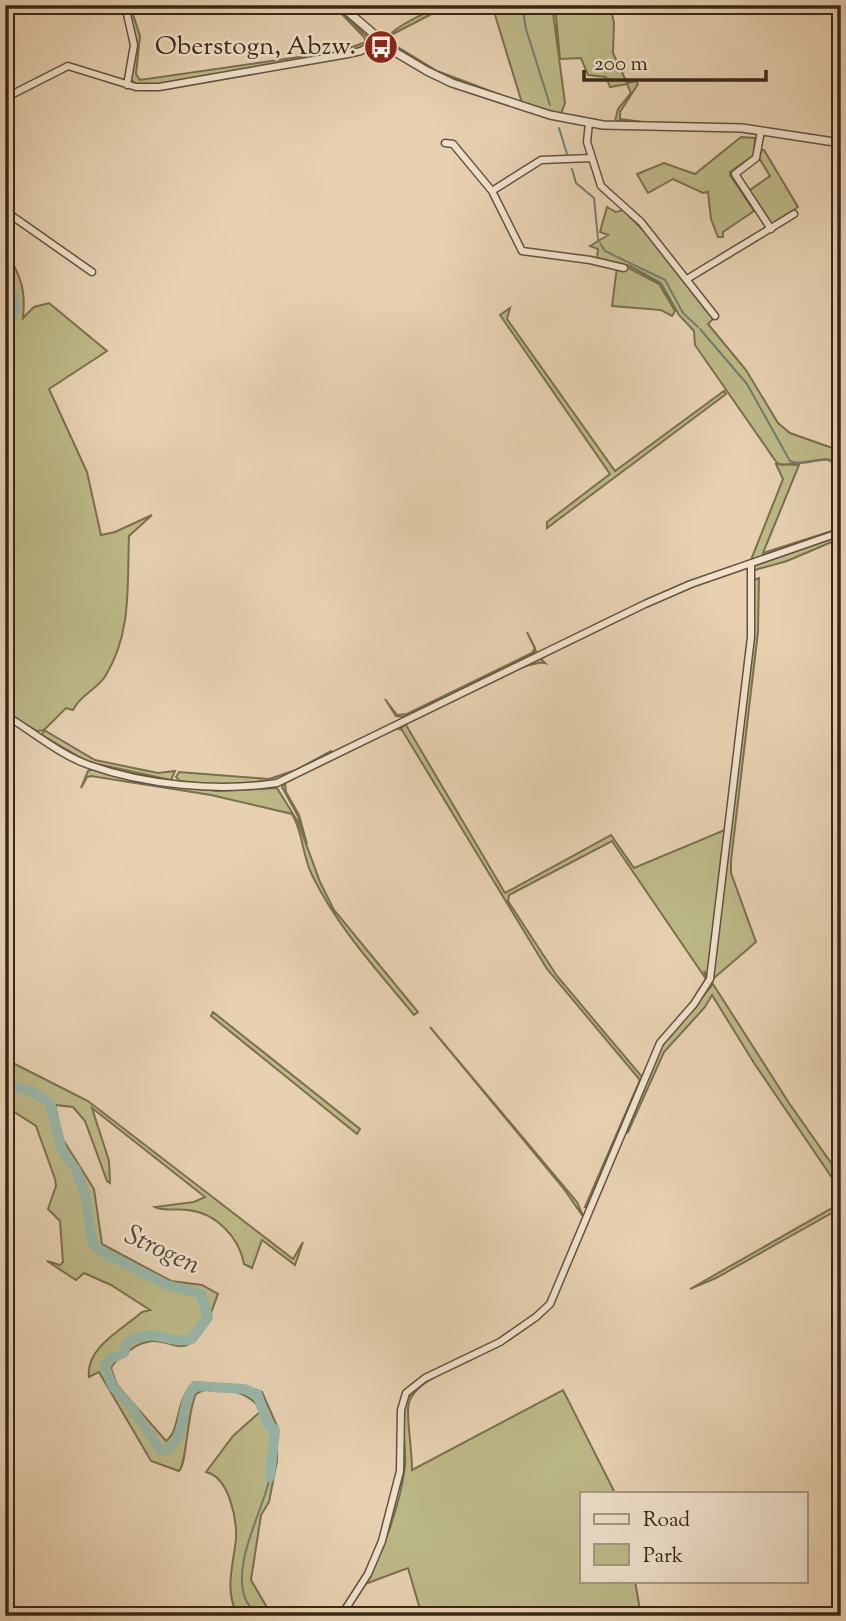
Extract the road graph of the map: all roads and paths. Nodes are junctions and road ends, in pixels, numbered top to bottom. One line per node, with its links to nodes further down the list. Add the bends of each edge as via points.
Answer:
1 (125, 5): 4 (street, via 134,45)
2 (340, 5): 3 (street)
3 (379, 40): 4 (street, via 348,54 159,87); 6 (street, via 452,83)
4 (127, 85): 5 (street, via 68,66)
5 (5, 98)
6 (589, 123): 7 (street); 10 (street)
7 (761, 131): 9 (street); 14 (street, via 756,158 735,174)
8 (445, 143): 11 (street, via 453,144)
9 (841, 143)
10 (591, 158): 11 (street, via 541,160); 17 (street, via 604,191 641,222)
11 (492, 191): 15 (street, via 522,251)
12 (5, 211): 16 (street)
13 (794, 214): 14 (street)
14 (771, 229): 17 (street)
15 (624, 268)
16 (92, 272)
17 (687, 279): 18 (street)
18 (715, 316)
19 (841, 532): 20 (street)
20 (751, 564): 21 (street, via 645,604 277,783 220,789 87,765); 22 (street, via 751,637 709,979 657,1050 550,1304 500,1342 425,1378 407,1393 401,1410 401,1464 382,1541)
21 (5, 715)
22 (341, 1616)

